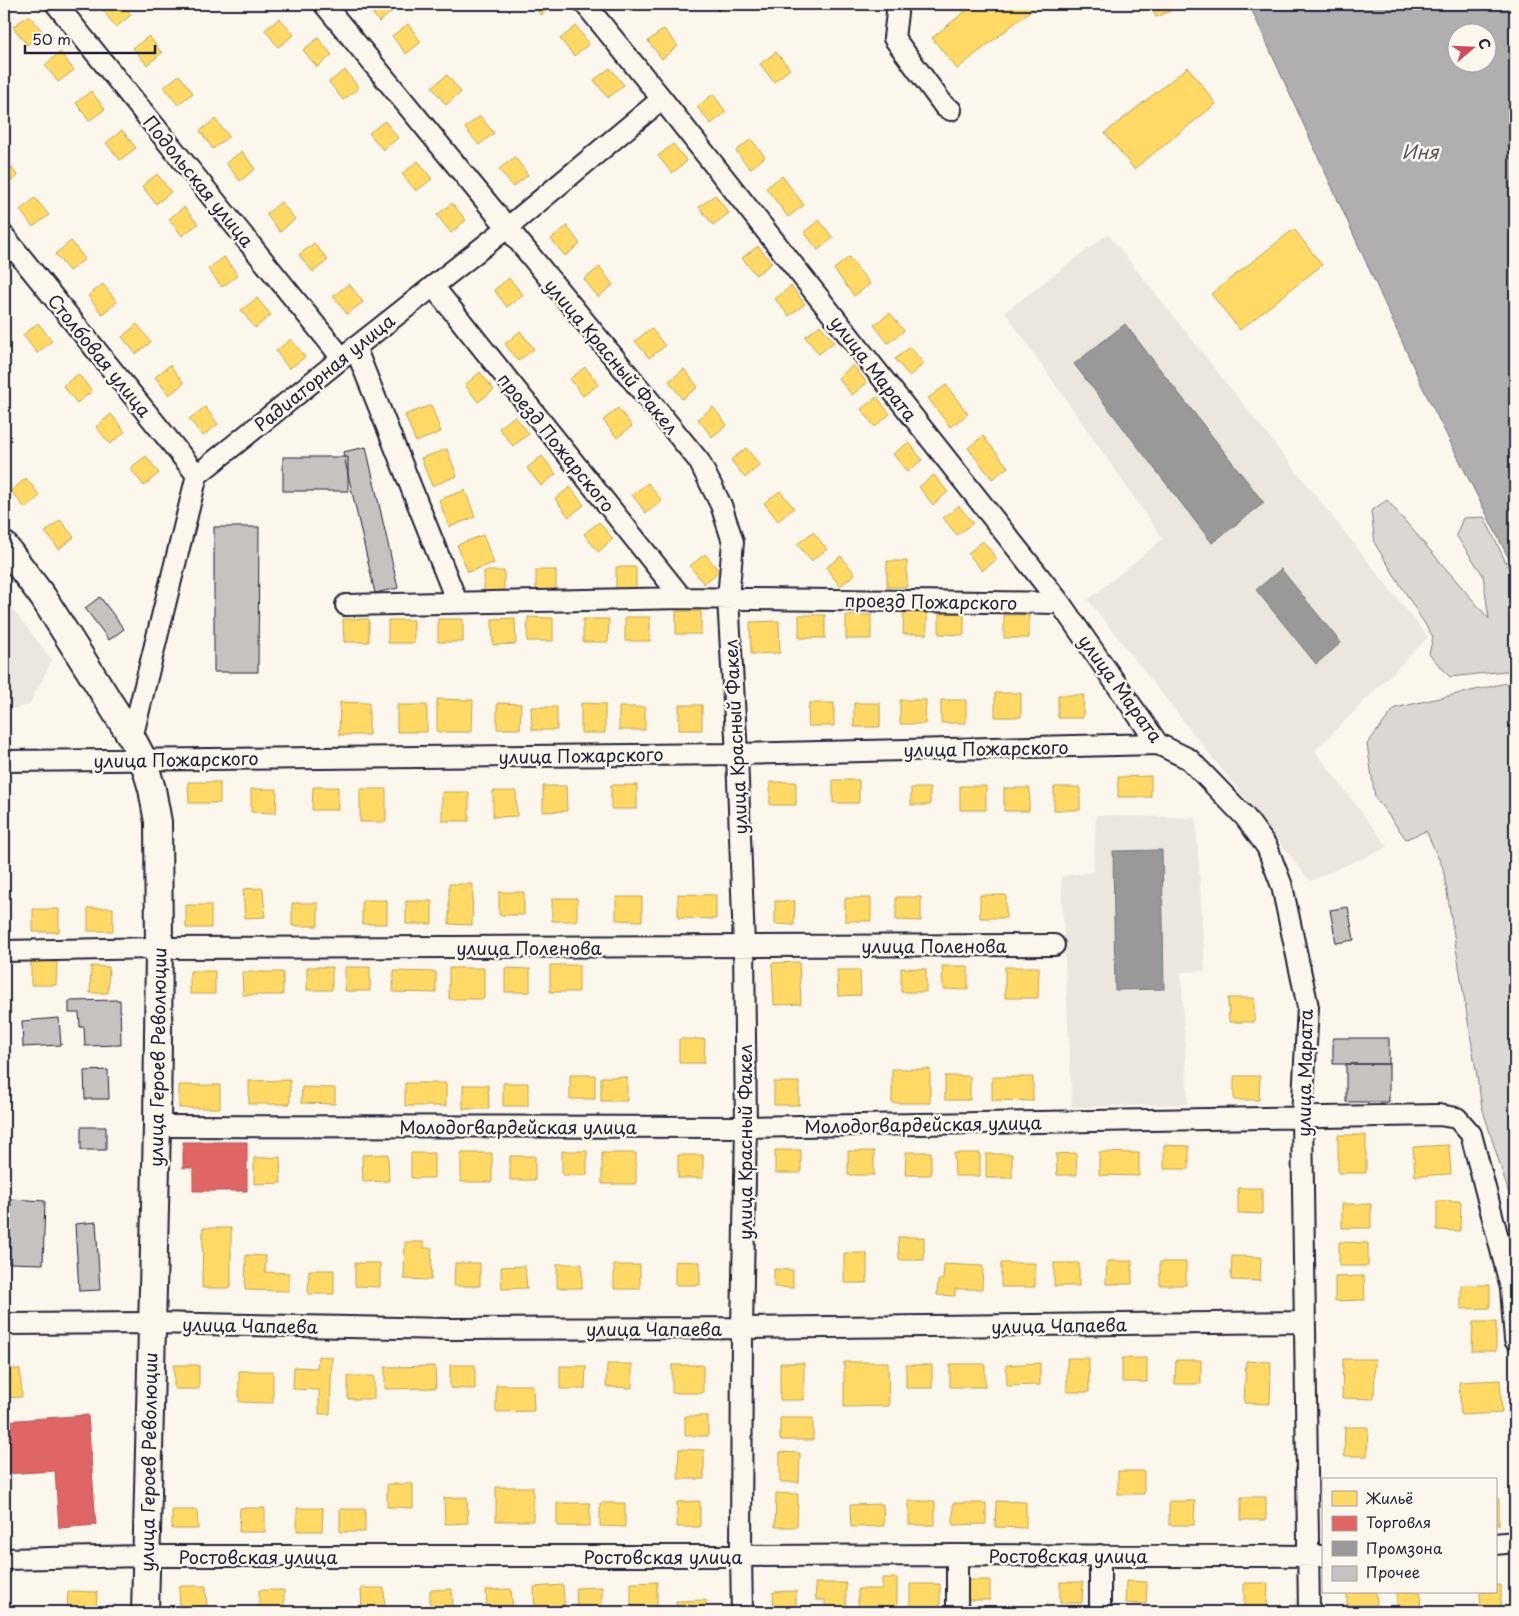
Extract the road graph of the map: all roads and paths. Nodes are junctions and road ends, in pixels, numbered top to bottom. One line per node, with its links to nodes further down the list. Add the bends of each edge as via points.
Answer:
1 (56, 4): 10 (street, Подольская улица)
2 (324, 4): 7 (street, улица Красный Факел)
3 (585, 4): 5 (street, улица Марата)
4 (896, 4): 6 (street, via 894,38)
5 (662, 99): 7 (street, Радиаторная улица); 16 (street, улица Марата)
6 (951, 110)
7 (507, 228): 9 (street, Радиаторная улица); 14 (street, улица Красный Факел, via 699,461 721,505 733,542)
8 (4, 236): 11 (street, Столбовая улица)
9 (433, 286): 10 (street, Радиаторная улица); 13 (street, проезд Пожарского)
10 (348, 353): 11 (street, Радиаторная улица); 15 (street, Подольская улица)
11 (197, 475): 19 (street)
12 (4, 545): 19 (street, улица Героев Революции, via 43,597)
13 (682, 598): 14 (street, проезд Пожарского); 15 (street, проезд Пожарского)
14 (728, 598): 16 (street, проезд Пожарского); 20 (street, улица Красный Факел)
15 (457, 602): 17 (street, проезд Пожарского)
16 (1060, 603): 18 (street, улица Марата)
17 (346, 605)
18 (1158, 744): 20 (street, улица Пожарского); 26 (street, улица Марата, via 1189,759 1268,847 1282,886 1308,1007)
19 (137, 749): 20 (street, улица Пожарского); 21 (street, улица Пожарского); 24 (street, улица Героев Революции, via 152,789 158,822)
20 (737, 754): 23 (street, улица Красный Факел)
21 (4, 762)
22 (1054, 945): 23 (street, улица Поленова)
23 (744, 946): 24 (street, улица Поленова); 28 (street, улица Красный Факел)
24 (159, 948): 25 (street, улица Поленова); 27 (street, улица Героев Революции)
25 (4, 951)
26 (1302, 1117): 28 (street, Молодогвардейская улица); 29 (street, улица Марата); 33 (street, Молодогвардейская улица, via 1439,1115 1457,1118 1471,1134 1511,1288)
27 (156, 1126): 28 (street, Молодогвардейская улица); 30 (street, улица Героев Революции)
28 (746, 1127): 32 (street, улица Красный Факел)
29 (1305, 1322): 32 (street, улица Чапаева); 40 (street, улица Марата)
30 (151, 1323): 31 (street, улица Чапаева); 32 (street, улица Чапаева, via 449,1329); 38 (street, улица Героев Революции)
31 (4, 1324)
32 (742, 1328): 39 (street, улица Красный Факел)
33 (1515, 1340)
34 (1515, 1542): 35 (street)
35 (1496, 1544)
36 (957, 1555): 37 (street, Ростовская улица); 39 (street, Ростовская улица); 44 (street)
37 (1100, 1555): 40 (street, Ростовская улица); 45 (street)
38 (145, 1556): 39 (street, Ростовская улица); 41 (street, Ростовская улица); 42 (street, улица Героев Революции)
39 (741, 1556): 43 (street, улица Красный Факел)
40 (1316, 1557): 46 (street, улица Марата)
41 (4, 1559)
42 (145, 1612)
43 (742, 1612)
44 (957, 1612)
45 (1100, 1612)
46 (1309, 1612)

